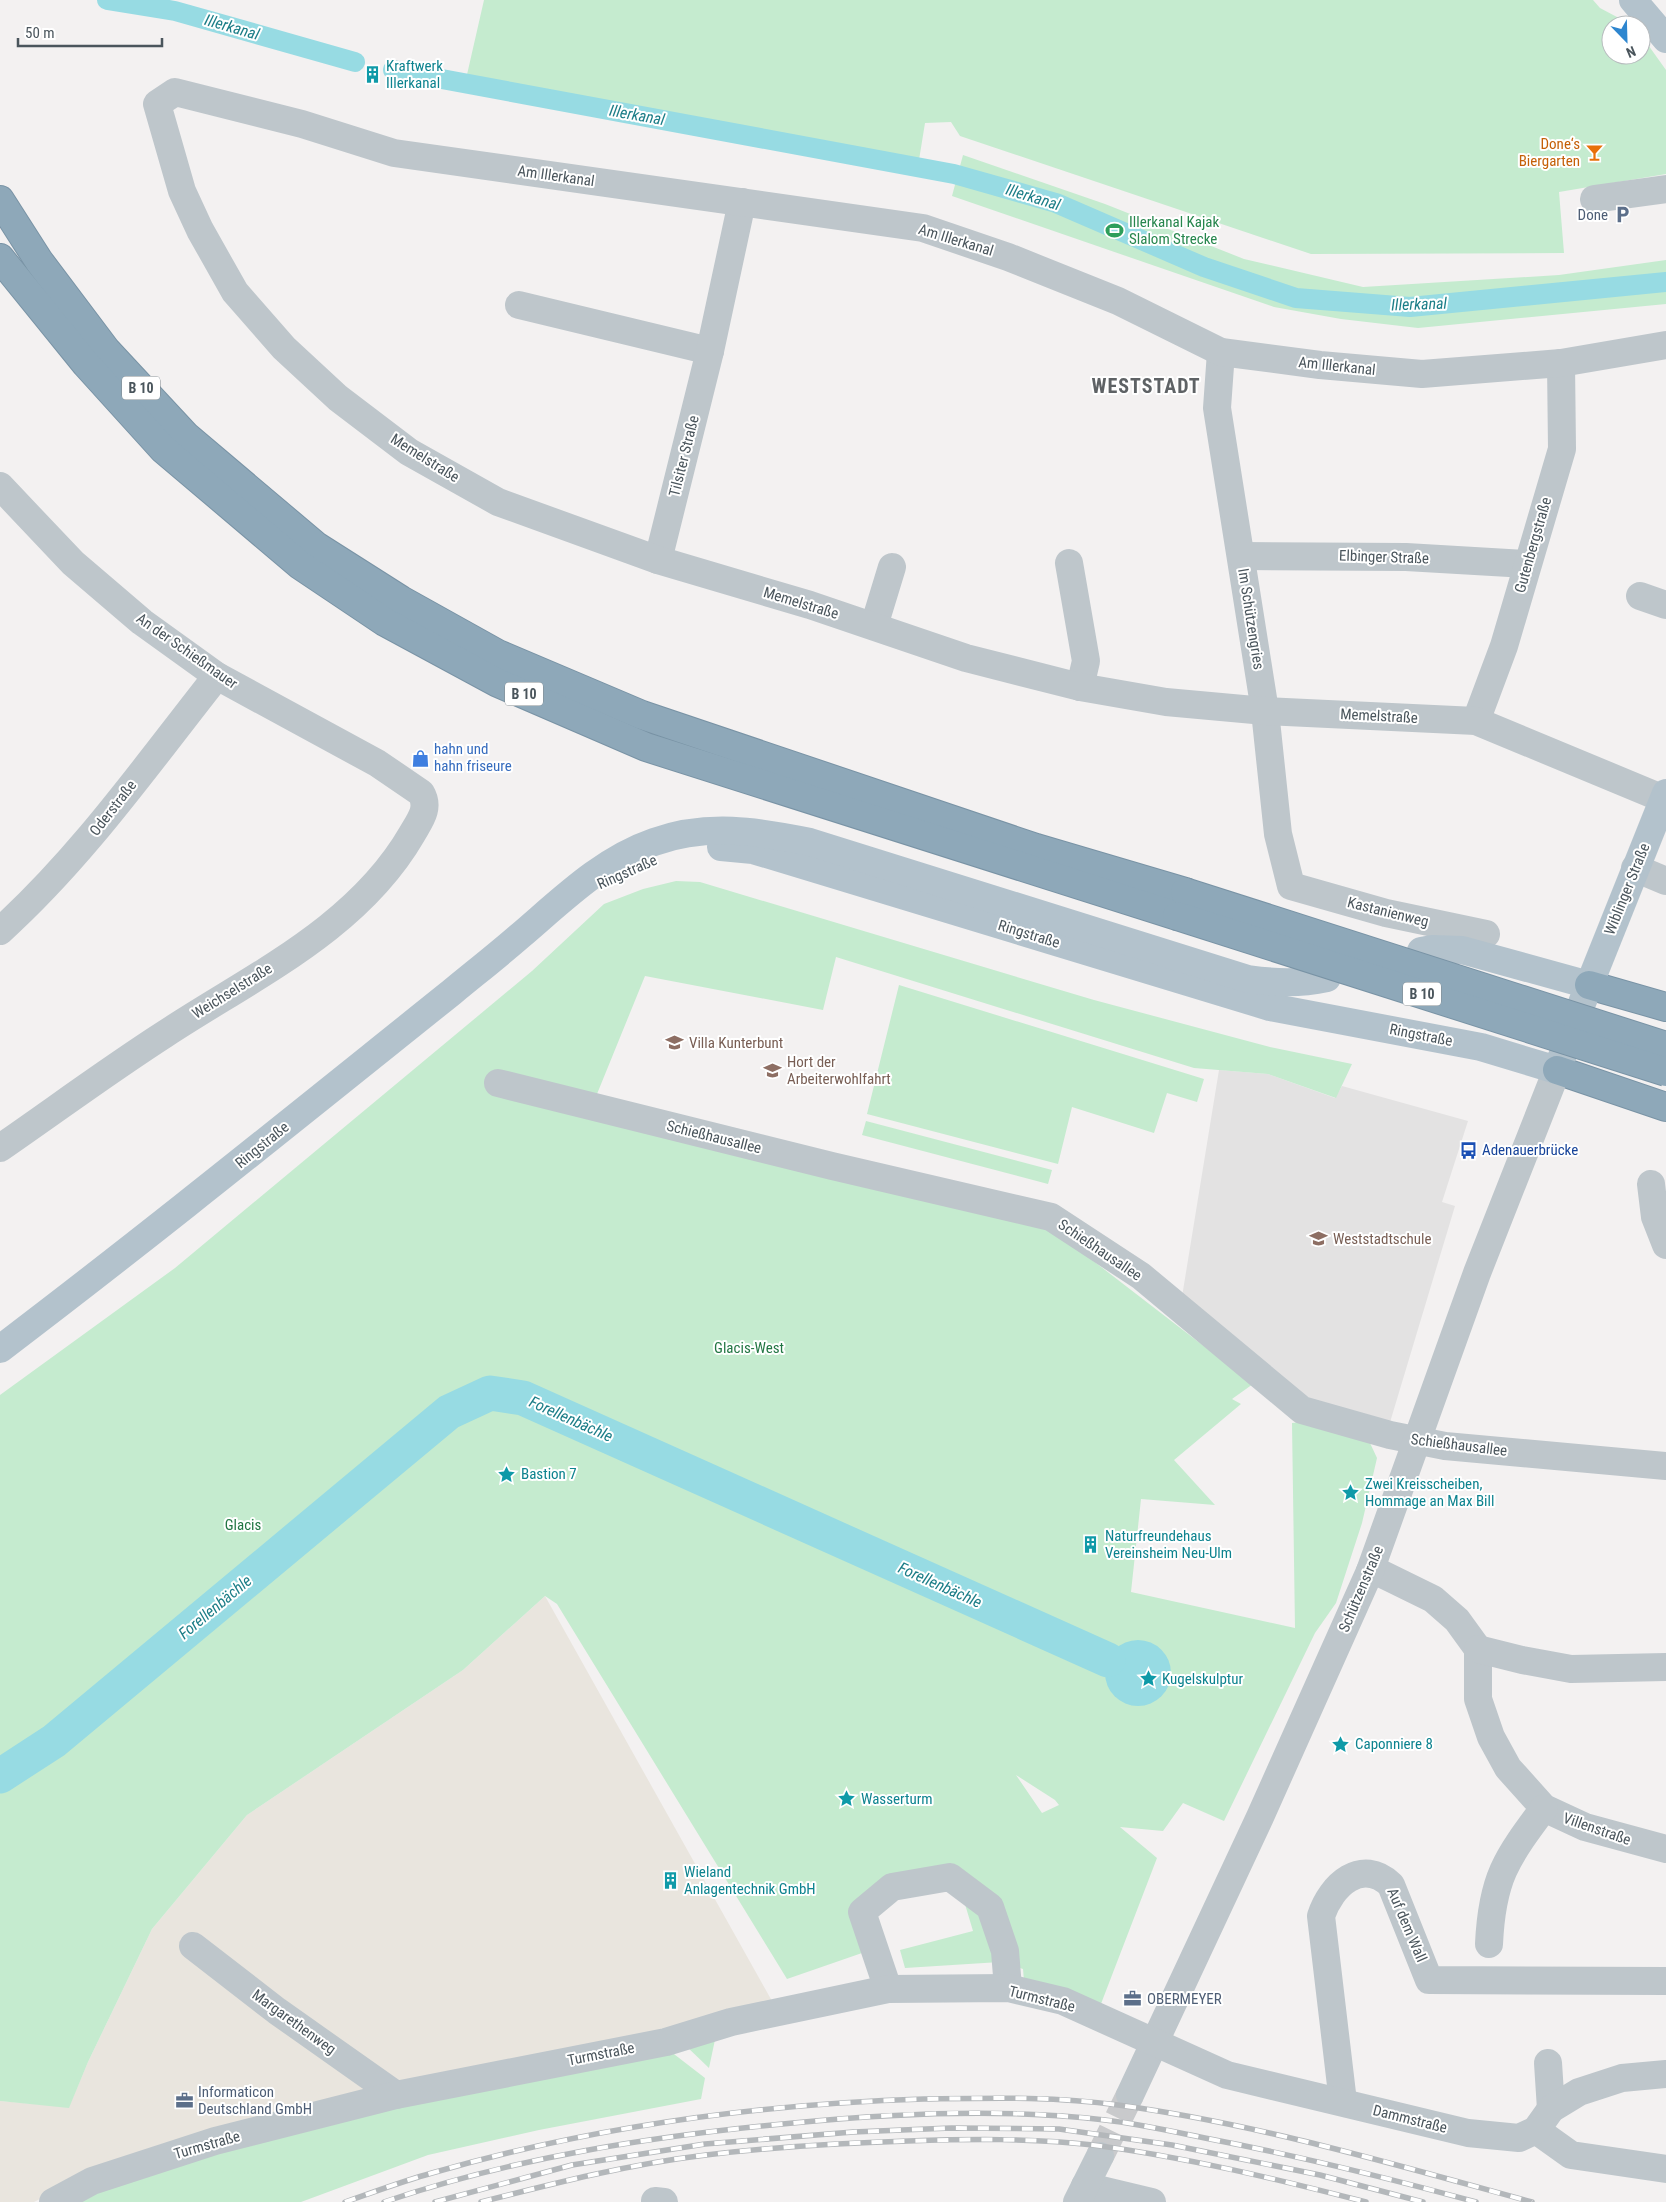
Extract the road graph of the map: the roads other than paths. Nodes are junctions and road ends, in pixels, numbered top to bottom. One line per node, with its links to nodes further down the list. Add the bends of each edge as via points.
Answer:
1 (1633, 0): 2 (main road)
2 (1666, 39)
3 (175, 92): 7 (street, Am Illerkanal, via 302,124 394,153); 16 (street, Memelstraße, via 156,104 182,191 235,292 284,348 338,398 409,452 498,502 601,542)
4 (1666, 189): 5 (street)
5 (1594, 199)
6 (0, 200): 32 (highway, B 10, via 39,261 106,350 186,436 316,546 401,600 498,654 642,715 1036,848)
7 (742, 202): 11 (street, Tilsiter Straße); 12 (street, Am Illerkanal, via 923,228 1008,257 1118,301)
8 (0, 258): 32 (highway, B 10, via 86,364 162,449 300,565 385,622 498,683 646,747)
9 (519, 305): 11 (street)
10 (1666, 345): 13 (street, Am Illerkanal)
11 (710, 351): 16 (street, Tilsiter Straße)
12 (1221, 352): 13 (street, Am Illerkanal, via 1422,374); 15 (street, Im Schützengries, via 1217,408)
13 (1561, 363): 18 (street, Gutenbergstraße, via 1562,449)
14 (4, 499): 23 (street, An der Schießmauer, via 142,622)
15 (1242, 556): 18 (street, Elbinger Straße, via 1406,557); 25 (street, Im Schützengries)
16 (658, 560): 22 (street, Memelstraße)
17 (1069, 563): 24 (street, via 1086,661)
18 (1527, 564): 26 (street, Gutenbergstraße, via 1504,646)
19 (892, 567): 22 (street)
20 (1640, 596): 21 (street)
21 (1666, 605)
22 (874, 626): 24 (street, Memelstraße, via 966,658)
23 (217, 676): 28 (street, An der Schießmauer, via 377,763); 33 (street, Oderstraße, via 75,855)
24 (1080, 687): 25 (street, Memelstraße, via 1166,702)
25 (1265, 711): 26 (street, Memelstraße); 31 (street, Im Schützengries, via 1278,834)
26 (1476, 721): 27 (street, Memelstraße, via 1609,778)
27 (1665, 796): 29 (main road, Wiblinger Straße)
28 (425, 799): 45 (street, Weichselstraße, via 426,810 404,846 372,887 338,920 309,943 165,1033)
29 (1635, 868): 30 (street); 38 (main road, Wiblinger Straße)
30 (1666, 881)
31 (1291, 886): 34 (street, Kastanienweg, via 1386,913)
32 (1181, 904): 40 (highway, B 10, bridge); 42 (highway, B 10, bridge)
33 (0, 931)
34 (1486, 934)
35 (520, 936): 37 (main road, Ringstraße, via 612,862 652,842 717,829 761,832 810,842 1248,978 1304,983); 41 (main road, Ringstraße, via 600,883 654,859 694,846 753,850 1270,1007); 48 (main road, Ringstraße, via 141,1243)
36 (1421, 952): 38 (main road, via 1462,950)
37 (1327, 978)
38 (1585, 994): 39 (highway)
39 (1666, 1007)
40 (1666, 1046)
41 (1560, 1062): 44 (highway); 49 (street, Schützenstraße, via 1480,1264)
42 (1666, 1072)
43 (498, 1083): 49 (street, Schießhausallee, via 1051,1217 1141,1276 1302,1410)
44 (1666, 1107)
45 (0, 1148)
46 (1651, 1184): 47 (street, via 1656,1217)
47 (1666, 1246)
48 (0, 1349)
49 (1418, 1441): 50 (street, Schießhausallee); 51 (street, Schützenstraße)
50 (1666, 1466)
51 (1370, 1571): 52 (street, via 1433,1599 1457,1620); 61 (street, Schützenstraße, via 1260,1817)
52 (1478, 1649): 53 (street, via 1572,1669); 54 (street, Villenstraße, via 1478,1699 1491,1737 1508,1768)
53 (1666, 1667)
54 (1544, 1808): 55 (street, Villenstraße, via 1585,1828); 56 (street, via 1504,1865 1490,1913)
55 (1666, 1849)
56 (1489, 1944)
57 (193, 1946): 64 (street, Margarethenweg, via 277,2011)
58 (1666, 1981): 66 (street, Auf dem Wall, via 1429,1980 1392,1885 1381,1875 1366,1873 1350,1878 1334,1889 1321,1916)
59 (1008, 1988): 60 (street, Turmstraße); 60 (street, via 1005,1951 990,1907 950,1877 892,1887 862,1912); 61 (street, Turmstraße, via 1063,2001)
60 (888, 1989): 64 (street, Turmstraße, via 731,2022 666,2042)
61 (1153, 2042): 65 (street, Schützenstraße); 66 (street, Dammstraße, via 1227,2075)
62 (1548, 2063): 67 (street)
63 (1666, 2074): 67 (street, via 1622,2078 1579,2092)
64 (396, 2095): 72 (street, Turmstraße, via 216,2141 92,2181)
65 (1130, 2095)
66 (1343, 2102): 67 (street, Dammstraße, via 1468,2133 1519,2138)
67 (1543, 2119): 69 (street, via 1571,2155)
68 (1100, 2156): 70 (street)
69 (1666, 2169)
70 (1081, 2194): 74 (street)
71 (656, 2201): 73 (street)
72 (53, 2202)
73 (664, 2202)
74 (1152, 2202)

